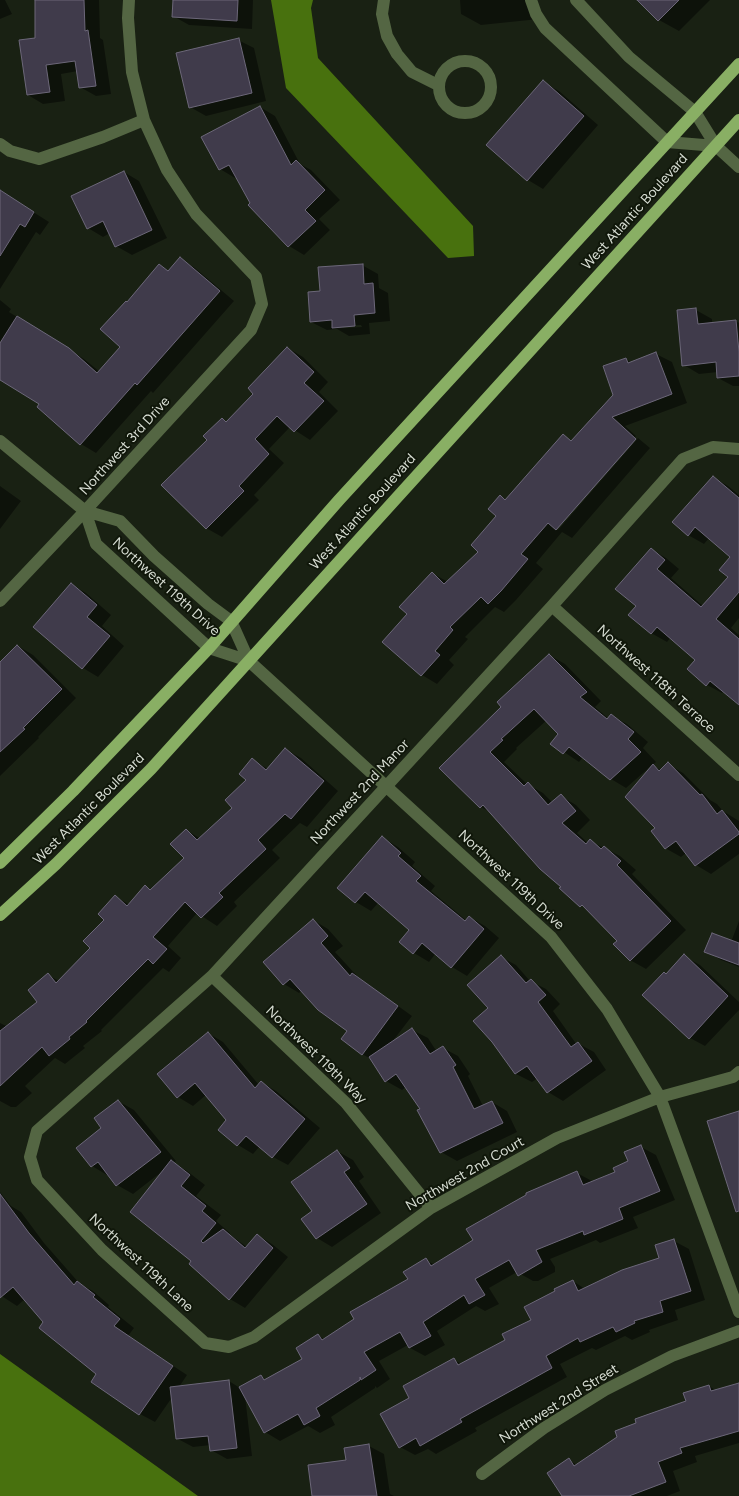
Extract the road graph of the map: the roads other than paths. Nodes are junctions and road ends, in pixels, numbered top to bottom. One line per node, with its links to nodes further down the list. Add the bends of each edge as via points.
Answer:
1 (129, 0): 8 (street, via 132,72)
2 (384, 0): 6 (street, via 385,28 396,54 412,72)
3 (531, 0): 10 (street, West Atlantic Boulevard, via 545,28)
4 (576, 0): 7 (street, via 629,57)
5 (739, 64): 7 (main road, West Atlantic Boulevard)
6 (438, 85): 6 (street, via 445,105 463,113 483,107 492,88 485,69 467,60 447,67)
7 (695, 112): 10 (main road, West Atlantic Boulevard); 12 (street)
8 (144, 120): 11 (street, via 39,159 10,151); 16 (street, Northwest 3rd Drive, via 166,170 196,214 256,277 262,304 251,330)
9 (739, 120): 12 (main road, West Atlantic Boulevard)
10 (667, 142): 12 (street); 19 (main road, West Atlantic Boulevard)
11 (0, 144)
12 (716, 146): 13 (street); 21 (main road, West Atlantic Boulevard)
13 (739, 167)
14 (0, 441): 16 (street, Northwest 119th Drive)
15 (739, 449): 18 (street, Northwest 2nd Manor, via 713,447 683,459)
16 (85, 511): 17 (street, Northwest 3rd Drive); 19 (street, Northwest 119th Drive, via 120,521 154,556); 20 (street, Northwest 119th Drive, via 96,544)
17 (0, 601)
18 (552, 606): 22 (street, Northwest 118th Terrace); 23 (street, Northwest 2nd Manor)
19 (231, 621): 20 (main road, West Atlantic Boulevard); 21 (street, Northwest 119th Drive)
20 (209, 648): 21 (street, Northwest 119th Drive); 24 (main road, West Atlantic Boulevard)
21 (249, 661): 23 (street, Northwest 119th Drive); 25 (main road, West Atlantic Boulevard, via 151,769)
22 (739, 775)
23 (386, 786): 26 (street, Northwest 2nd Manor); 28 (street, Northwest 119th Drive, via 551,937 607,1009)
24 (0, 863)
25 (0, 915)
26 (212, 976): 29 (street, Northwest 2nd Manor, via 37,1131); 30 (street, Northwest 119th Way, via 346,1102)
27 (739, 1072): 28 (street, Northwest 2nd Court, via 733,1077)
28 (660, 1097): 30 (street, Northwest 2nd Court, via 557,1138); 31 (street, Northwest 119th Drive)
29 (30, 1157): 33 (street, Northwest 119th Lane, via 37,1180 102,1250 205,1343)
30 (431, 1208): 33 (street, Northwest 2nd Court, via 254,1337)
31 (739, 1312)
32 (739, 1330): 34 (street, Northwest 2nd Street, via 672,1356 605,1390 544,1428)
33 (229, 1347)
34 (482, 1474)

